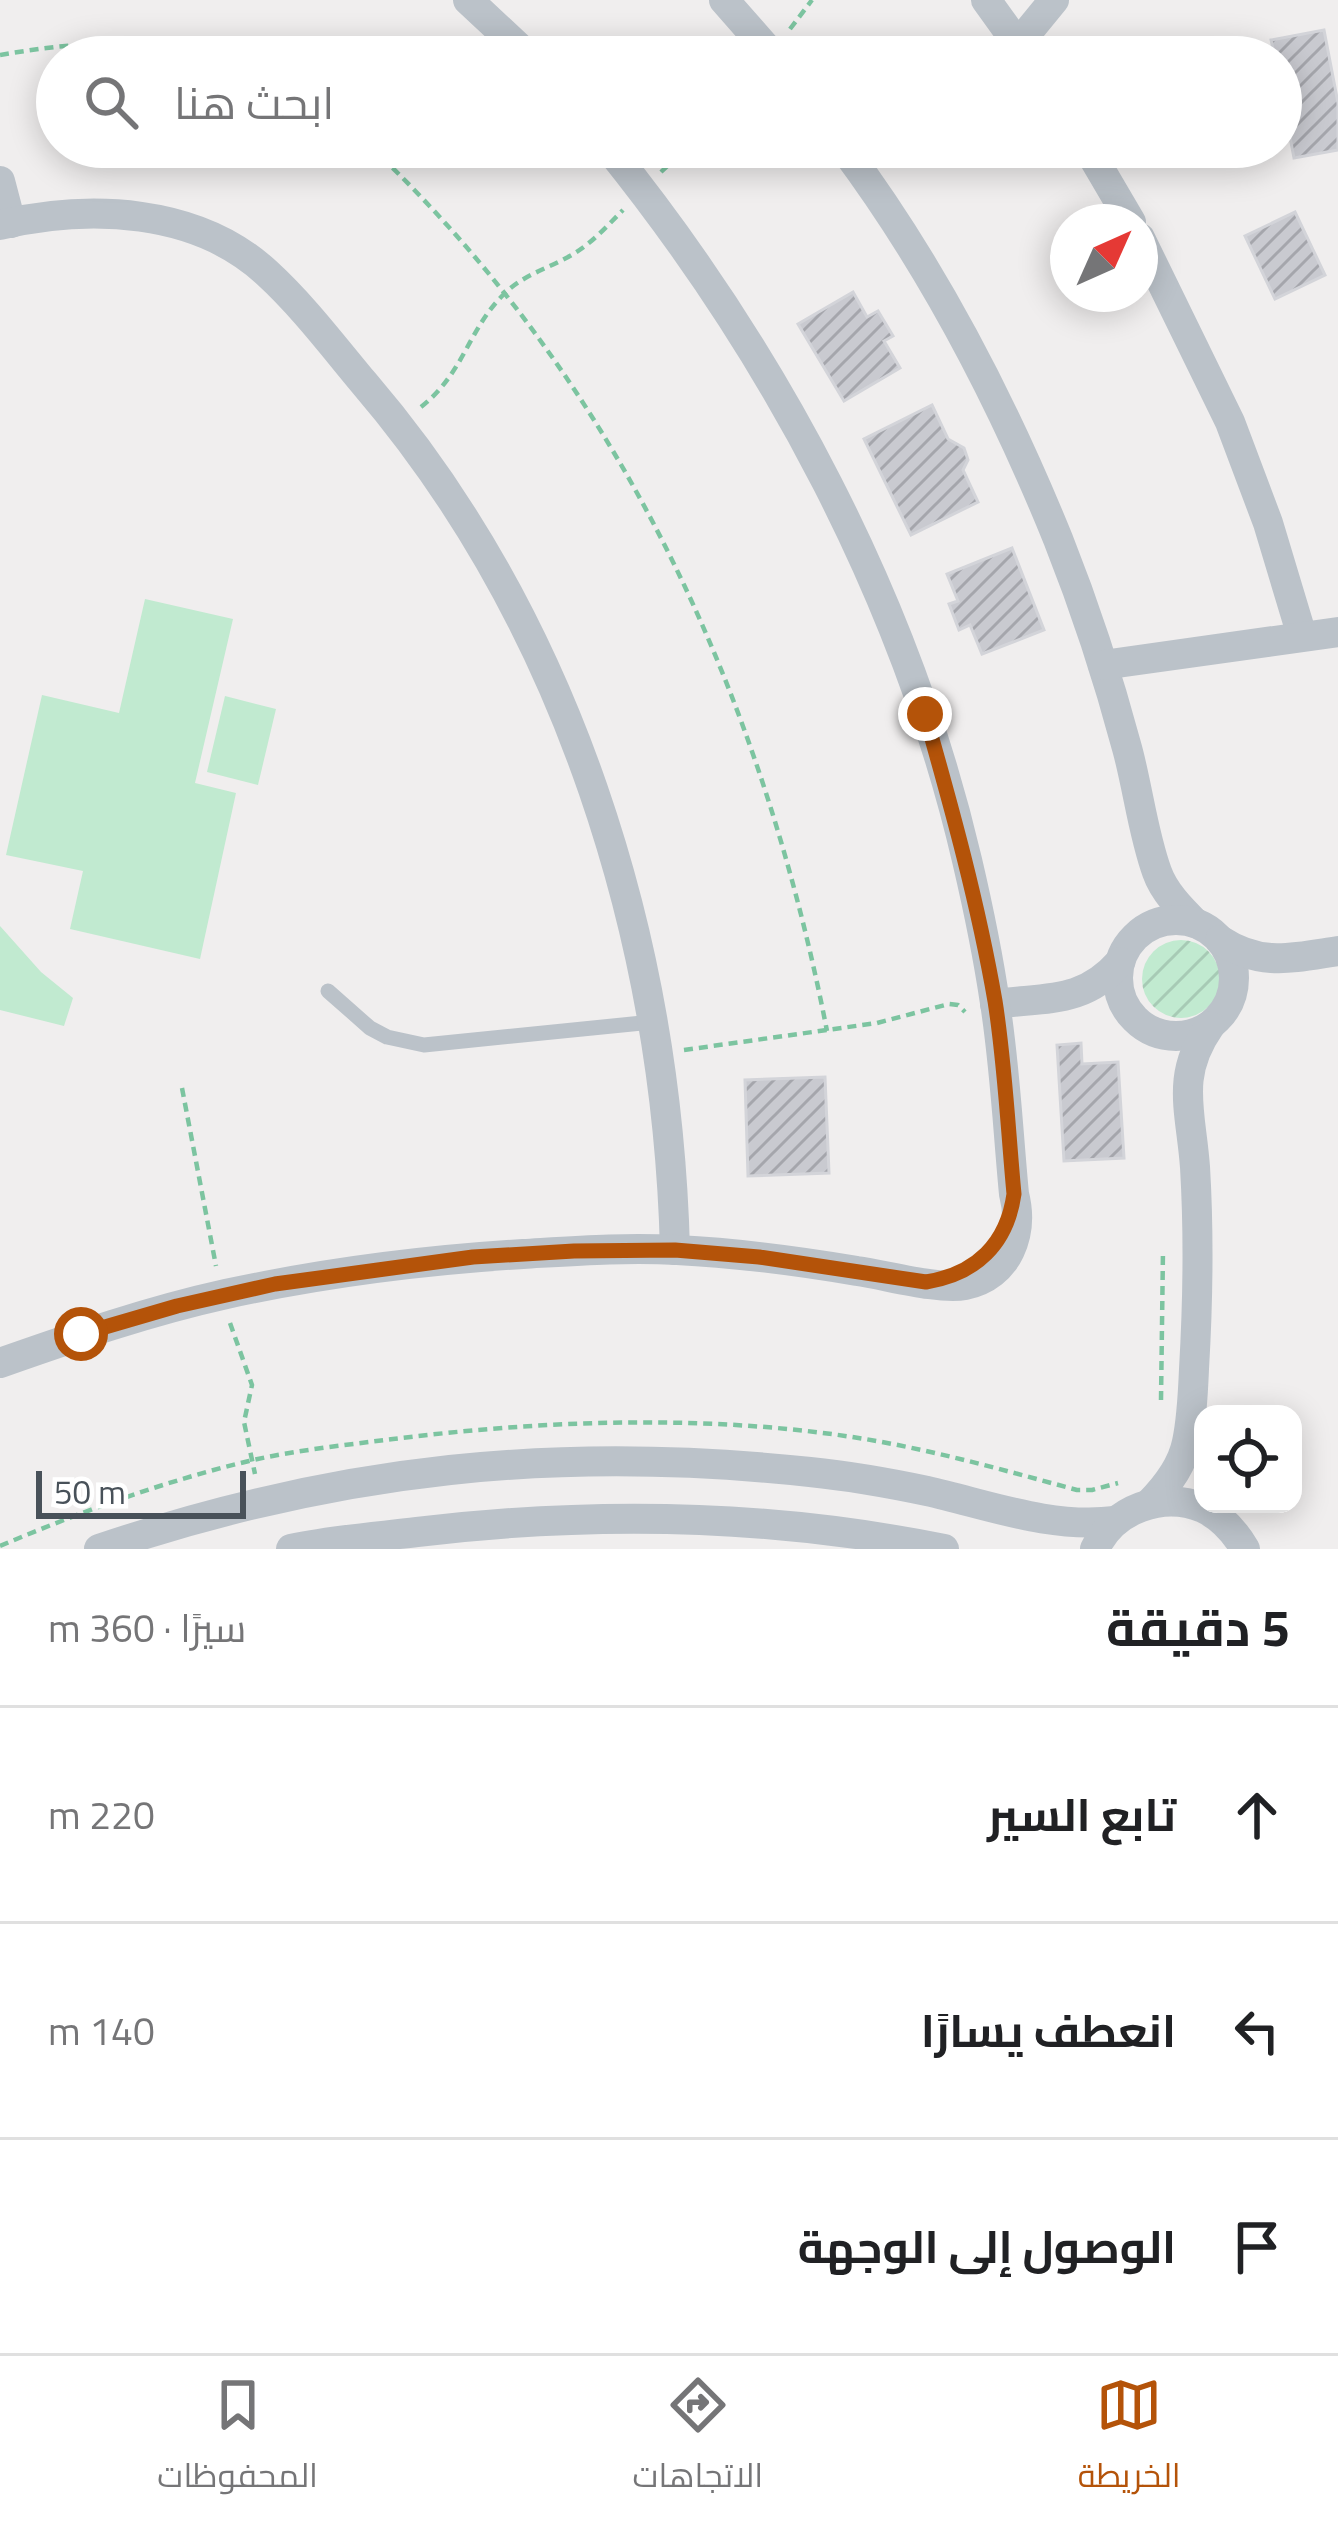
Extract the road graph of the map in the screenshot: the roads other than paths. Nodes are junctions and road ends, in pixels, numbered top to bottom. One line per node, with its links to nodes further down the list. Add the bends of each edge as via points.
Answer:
1 (468, 0): 5 (street)
2 (724, 0): 6 (street)
3 (986, 0): 7 (street)
4 (1054, 0): 8 (street)
5 (507, 36)
6 (769, 36)
7 (1012, 36)
8 (1032, 36)
9 (625, 168): 28 (street, via 794,422 871,575 925,714 966,858)
10 (859, 168): 18 (street, via 1005,417)
11 (1099, 168): 13 (street)
12 (0, 181): 14 (street)
13 (1120, 204)
14 (5, 224): 29 (street, via 135,215 225,244 265,270 397,422 482,547 571,729 627,902)
15 (1158, 275): 17 (street, via 1230,422)
16 (1338, 632): 17 (street)
17 (1302, 636): 18 (street)
18 (1102, 665): 19 (street)
19 (1157, 872): 20 (street); 21 (street)
20 (1139, 932): 21 (street, via 1166,920); 24 (street)
21 (1208, 932): 23 (street, via 1244,953); 27 (street, via 1233,967)
22 (1338, 951): 23 (street)
23 (1282, 959): 27 (street)
24 (1120, 962): 26 (street); 30 (street, via 1118,988)
25 (328, 991): 29 (lane, via 370,1028 424,1046)
26 (1080, 993): 28 (street); 30 (street)
27 (1231, 1000): 31 (street)
28 (995, 1004): 33 (street, via 1014,1194 994,1248 964,1272 926,1282)
29 (652, 1022): 33 (street)
30 (1144, 1025): 31 (street, via 1185,1036); 32 (street)
31 (1210, 1026): 32 (street)
32 (1186, 1084): 35 (street, via 1198,1263)
33 (675, 1250): 34 (street, via 473,1257 275,1284)
34 (0, 1363)
35 (1187, 1442): 36 (street); 37 (street)
36 (1194, 1460)
37 (1149, 1504): 38 (street); 40 (street)
38 (1194, 1505)
39 (1218, 1513): 46 (street)
40 (1115, 1521): 42 (street, via 1054,1521 815,1473 593,1460 316,1489); 45 (street)
41 (363, 1543): 43 (street); 44 (street, via 588,1518 807,1528)
42 (99, 1549)
43 (291, 1549)
44 (944, 1549)
45 (1095, 1549)
46 (1245, 1549)

